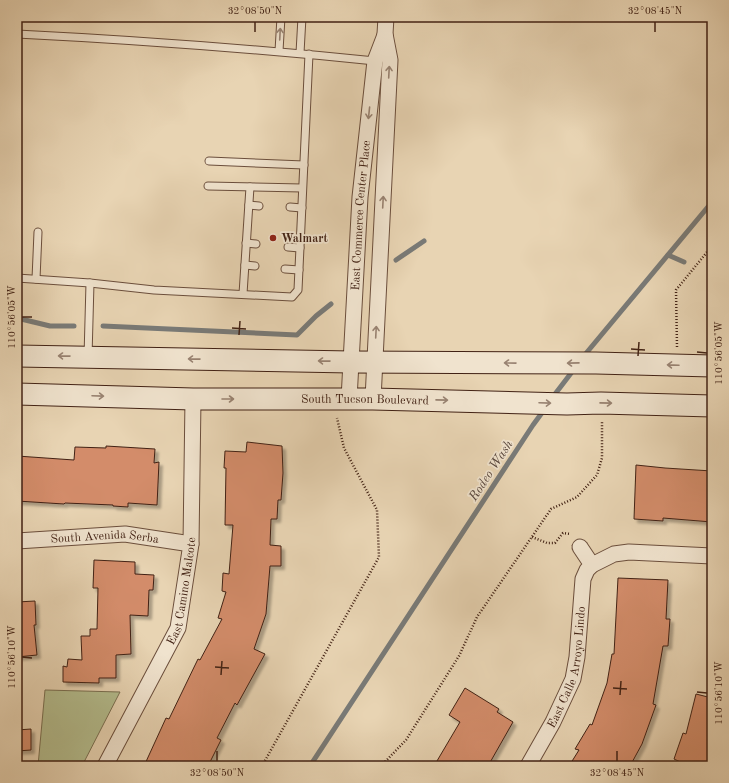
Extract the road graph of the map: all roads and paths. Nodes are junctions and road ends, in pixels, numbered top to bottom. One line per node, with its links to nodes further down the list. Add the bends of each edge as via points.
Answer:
1 (281, 17): 6 (lane, one-way to 1)
2 (302, 17): 7 (lane)
3 (386, 17): 5 (street, East Commerce Center Place)
4 (17, 34): 6 (lane)
5 (385, 34): 9 (street, East Commerce Center Place); 36 (street, East Commerce Center Place, one-way to 5, via 390,60)
6 (279, 51): 7 (lane)
7 (300, 53): 8 (lane)
8 (309, 54): 9 (lane); 11 (lane)
9 (375, 61): 37 (street, East Commerce Center Place, one-way to 37, via 360,197)
10 (209, 161): 11 (lane)
11 (304, 165): 14 (lane)
12 (208, 186): 13 (lane)
13 (250, 187): 14 (lane); 15 (lane)
14 (302, 188): 18 (lane)
15 (248, 205): 16 (lane); 20 (lane)
16 (259, 206)
17 (290, 208): 18 (lane)
18 (302, 208): 24 (lane)
19 (38, 232): 30 (lane)
20 (246, 243): 21 (lane); 25 (lane)
21 (256, 244)
22 (712, 246): 33 (path, via 676,290)
23 (288, 247): 24 (lane)
24 (300, 248): 28 (lane)
25 (245, 265): 26 (lane); 32 (lane)
26 (255, 266)
27 (286, 269): 28 (lane)
28 (299, 270): 32 (lane, via 298,290 292,297)
29 (17, 278): 30 (lane)
30 (36, 279): 31 (lane)
31 (90, 283): 32 (lane, via 154,290); 35 (lane)
32 (243, 294)
33 (677, 348)
34 (17, 356): 35 (main road, one-way to 34)
35 (88, 357): 37 (main road, one-way to 35)
36 (375, 361): 37 (main road); 38 (main road, one-way to 36); 42 (street, East Commerce Center Place)
37 (351, 362): 41 (street, East Commerce Center Place)
38 (712, 366)
39 (17, 394): 40 (main road, South Tucson Boulevard, one-way to 40)
40 (193, 399): 41 (main road, South Tucson Boulevard, one-way to 41); 48 (street, East Camino Malcote)
41 (350, 399): 42 (main road, South Tucson Boulevard)
42 (373, 399): 43 (main road, South Tucson Boulevard, one-way to 43)
43 (712, 406)
44 (337, 417): 53 (path, via 344,448 377,510 379,556)
45 (602, 417): 46 (path, via 602,458 597,475 577,497 551,509)
46 (532, 537): 49 (path, via 547,543 555,543 563,533 574,535); 54 (path, via 477,617 459,656 406,740)
47 (17, 541): 48 (street, South Avenida Serba, via 125,534)
48 (191, 544): 52 (street, East Camino Malcote, via 178,628)
49 (580, 548): 51 (street)
50 (712, 556): 51 (street, via 621,553)
51 (592, 565): 55 (street, East Calle Arroyo Lindo, via 583,579 573,679)
52 (105, 766)
53 (262, 766)
54 (381, 766)
55 (528, 766)

